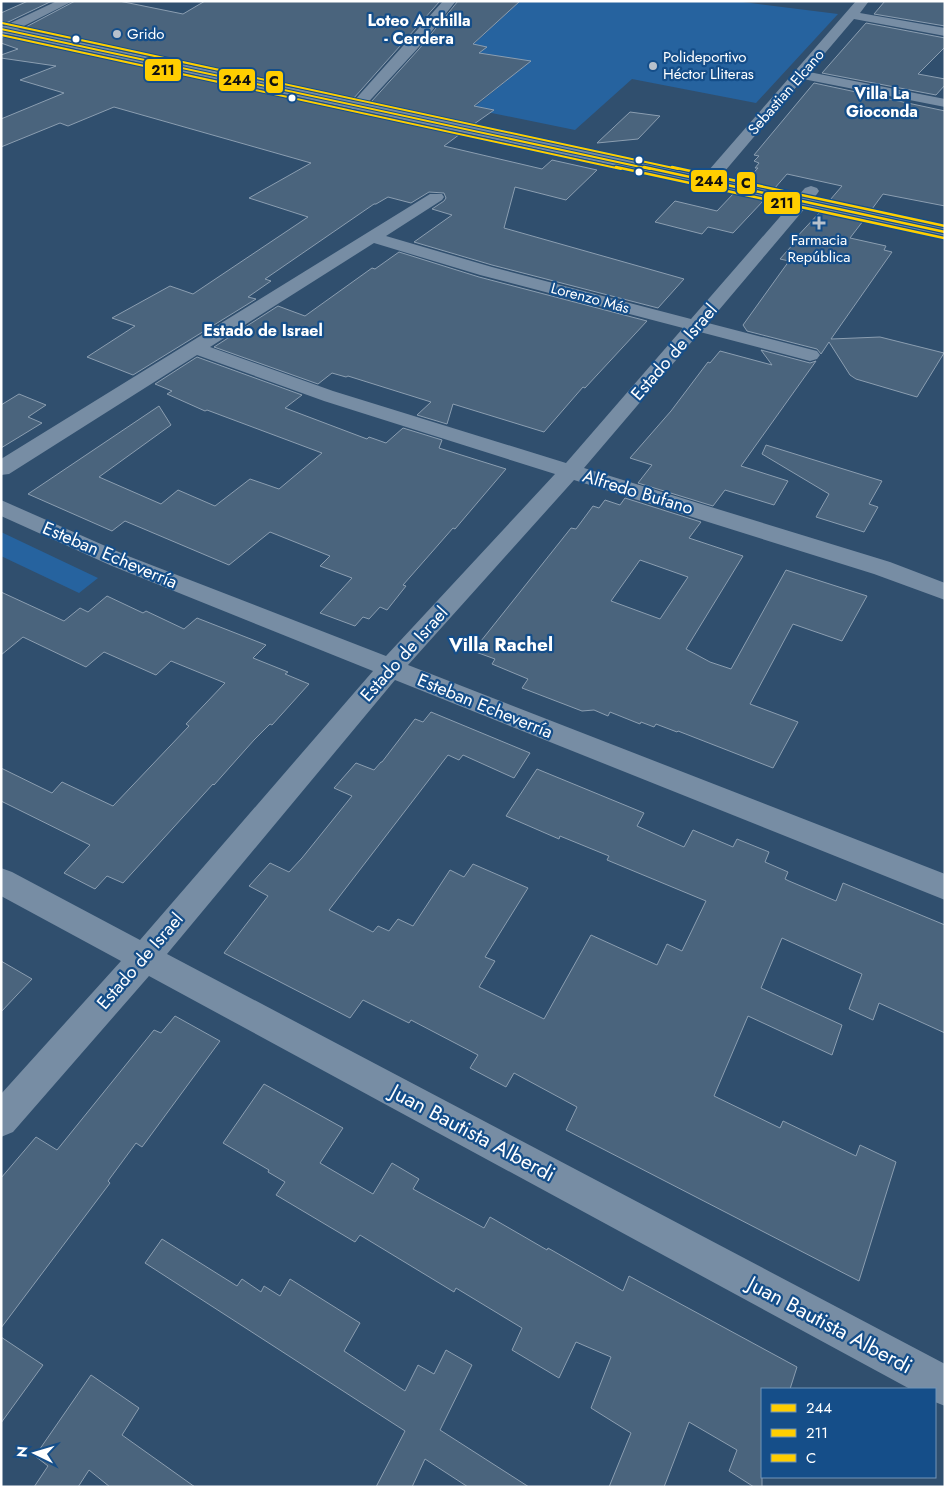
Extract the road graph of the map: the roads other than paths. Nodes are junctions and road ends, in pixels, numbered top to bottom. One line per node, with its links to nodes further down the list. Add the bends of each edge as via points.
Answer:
1 (67, 1): 5 (main road)
2 (450, 1): 9 (street)
3 (863, 1): 4 (street, Sebastian Elcano)
4 (853, 15): 7 (street); 8 (street, Sebastian Elcano)
5 (20, 23): 6 (main road); 9 (main road)
6 (2, 28): 9 (main road)
7 (945, 32)
8 (801, 74): 10 (street); 11 (street, Sebastian Elcano)
9 (361, 101): 11 (main road)
10 (945, 103)
11 (713, 176): 12 (main road)
12 (806, 196): 14 (main road); 15 (main road); 17 (street, Estado de Israel)
13 (436, 198): 16 (street)
14 (945, 219)
15 (945, 232)
16 (373, 237): 17 (street, Lorenzo Más, via 486,271); 18 (street)
17 (697, 326): 19 (street, Lorenzo Más); 21 (street, Estado de Israel)
18 (194, 348): 20 (street); 21 (street, Alfredo Bufano, via 328,396)
19 (810, 355)
20 (1, 469)
21 (570, 471): 23 (street, Alfredo Bufano, via 882,568); 24 (street, Estado de Israel)
22 (1, 507): 24 (street, Esteban Echeverría, via 120,561)
23 (945, 592)
24 (390, 668): 26 (street, Esteban Echeverría); 27 (street, Estado de Israel)
25 (1, 881): 27 (street, Juan Bautista Alberdi)
26 (945, 888)
27 (145, 956): 28 (street, Estado de Israel); 29 (street, Juan Bautista Alberdi)
28 (1, 1120)
29 (945, 1386)

